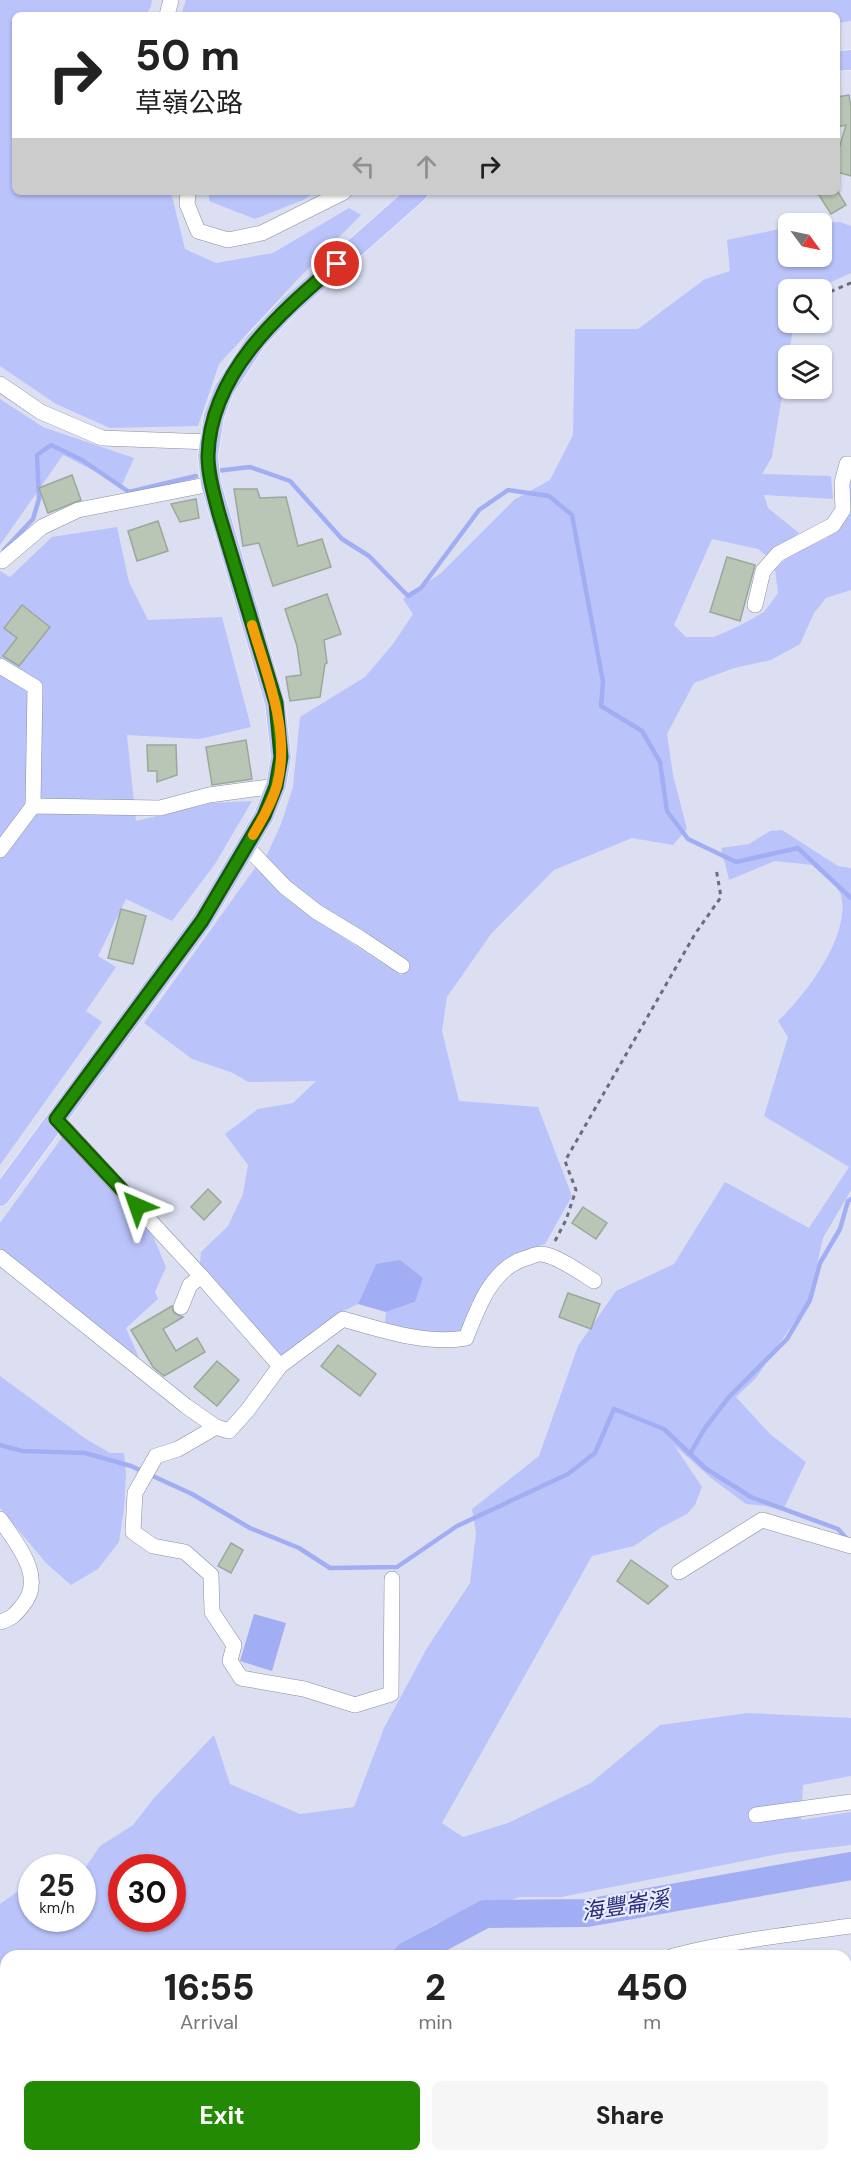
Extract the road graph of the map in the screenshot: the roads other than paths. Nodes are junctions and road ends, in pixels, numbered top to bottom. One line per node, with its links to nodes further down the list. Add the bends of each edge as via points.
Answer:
1 (188, 195): 2 (street, via 187,204 198,231 228,240 262,233)
2 (338, 195)
3 (415, 195): 5 (main road, via 288,307 256,341 224,390)
4 (0, 384): 5 (street, via 41,412 102,438)
5 (210, 442): 7 (main road)
6 (851, 464): 9 (street, via 847,464 842,483 843,510 833,525 778,554 763,571)
7 (211, 484): 8 (street, via 78,510 42,527); 11 (main road, via 276,703 281,757)
8 (2, 561)
9 (755, 606)
10 (0, 666): 12 (street, via 35,687)
11 (276, 786): 12 (street, via 209,795 160,808); 13 (main road)
12 (33, 806): 14 (street)
13 (246, 846): 15 (street, via 285,887 317,912); 16 (main road, via 202,921)
14 (0, 850)
15 (402, 966)
16 (56, 1119): 17 (main road); 19 (street)
17 (0, 1196)
18 (0, 1257): 23 (street)
19 (201, 1276): 21 (street, via 190,1285); 22 (street)
20 (594, 1281): 22 (street, via 561,1261 540,1254 522,1259 499,1273 477,1309 466,1338 414,1336 343,1318)
21 (181, 1307)
22 (280, 1366): 23 (street, via 229,1431)
23 (216, 1427): 27 (street, via 178,1449 156,1456 135,1493 133,1532 153,1546 185,1552 211,1575 212,1612 234,1645 230,1661 241,1678 304,1689 355,1705 391,1694)
24 (0, 1519): 28 (street, via 32,1575 25,1603 10,1619)
25 (845, 1545): 26 (street, via 762,1520)
26 (679, 1572)
27 (392, 1579)
28 (0, 1622)
29 (851, 1802): 30 (street)
30 (756, 1815)
31 (851, 1926): 32 (street)
32 (697, 1950)

